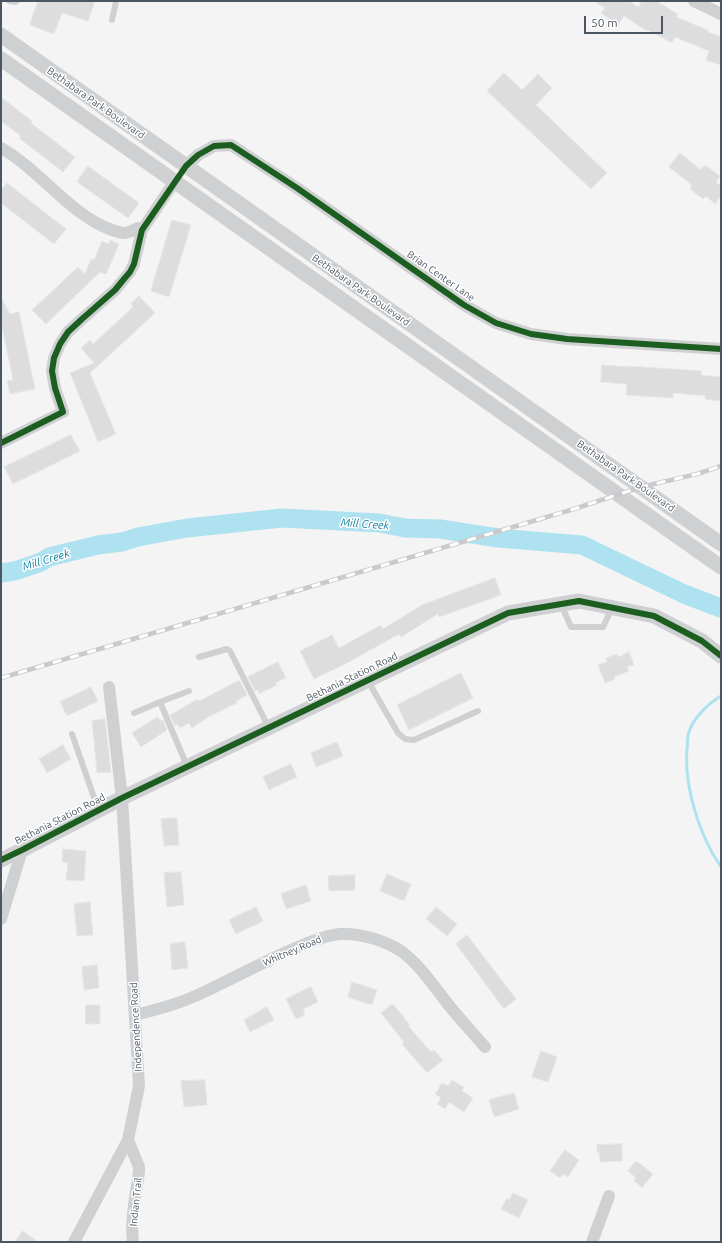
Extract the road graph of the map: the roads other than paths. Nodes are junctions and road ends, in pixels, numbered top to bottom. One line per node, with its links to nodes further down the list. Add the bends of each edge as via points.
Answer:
1 (9, 1): 2 (lane)
2 (17, 1)
3 (116, 1): 6 (lane)
4 (694, 1): 5 (street)
5 (721, 14)
6 (112, 20)
7 (1, 35): 10 (street, Bethabara Park Boulevard)
8 (1, 59): 11 (street, Bethabara Park Boulevard)
9 (1, 148): 12 (street, via 23,163 67,201 107,228 120,233 138,228)
10 (186, 166): 11 (street); 13 (street, Brian Center Lane, via 214,146 231,145 464,305 496,323 531,334 567,339); 15 (street, Bethabara Park Boulevard)
11 (175, 181): 12 (street); 16 (street, Bethabara Park Boulevard)
12 (142, 230): 14 (street, via 130,272 115,290 68,332 60,344 52,372 63,412)
13 (721, 349)
14 (1, 443)
15 (720, 541): 16 (street)
16 (706, 556): 17 (street, Bethabara Park Boulevard)
17 (721, 567)
18 (561, 604): 19 (street, Bethania Station Road, via 579,601); 19 (lane, via 571,627 603,627); 22 (street, Bethania Station Road, via 508,613)
19 (612, 608): 20 (street, Bethania Station Road, via 654,616 702,641)
20 (721, 656)
21 (199, 657): 28 (lane, via 227,649 230,651)
22 (368, 681): 26 (lane, via 398,733 405,739 414,740); 28 (street, Bethania Station Road)
23 (108, 687): 31 (street, Independence Road)
24 (189, 691): 25 (lane)
25 (160, 702): 27 (lane); 30 (lane)
26 (478, 711)
27 (134, 713)
28 (269, 728): 30 (street, Bethania Station Road)
29 (72, 734): 32 (lane)
30 (187, 767): 31 (street, Bethania Station Road)
31 (122, 798): 32 (street, Bethania Station Road); 36 (street, Independence Road)
32 (98, 811): 33 (street, Bethania Station Road)
33 (22, 850): 34 (street, Bethania Station Road); 35 (street)
34 (1, 860)
35 (1, 919)
36 (135, 1015): 37 (street, Whitney Road, via 177,1004 308,943 341,934 355,934 388,944 411,960); 38 (street, Independence Road, via 138,1086)
37 (484, 1047)
38 (128, 1140): 40 (street, Independence Road); 41 (street, Indian Trail, via 139,1172)
39 (609, 1196): 42 (street)
40 (74, 1242)
41 (133, 1242)
42 (592, 1242)

